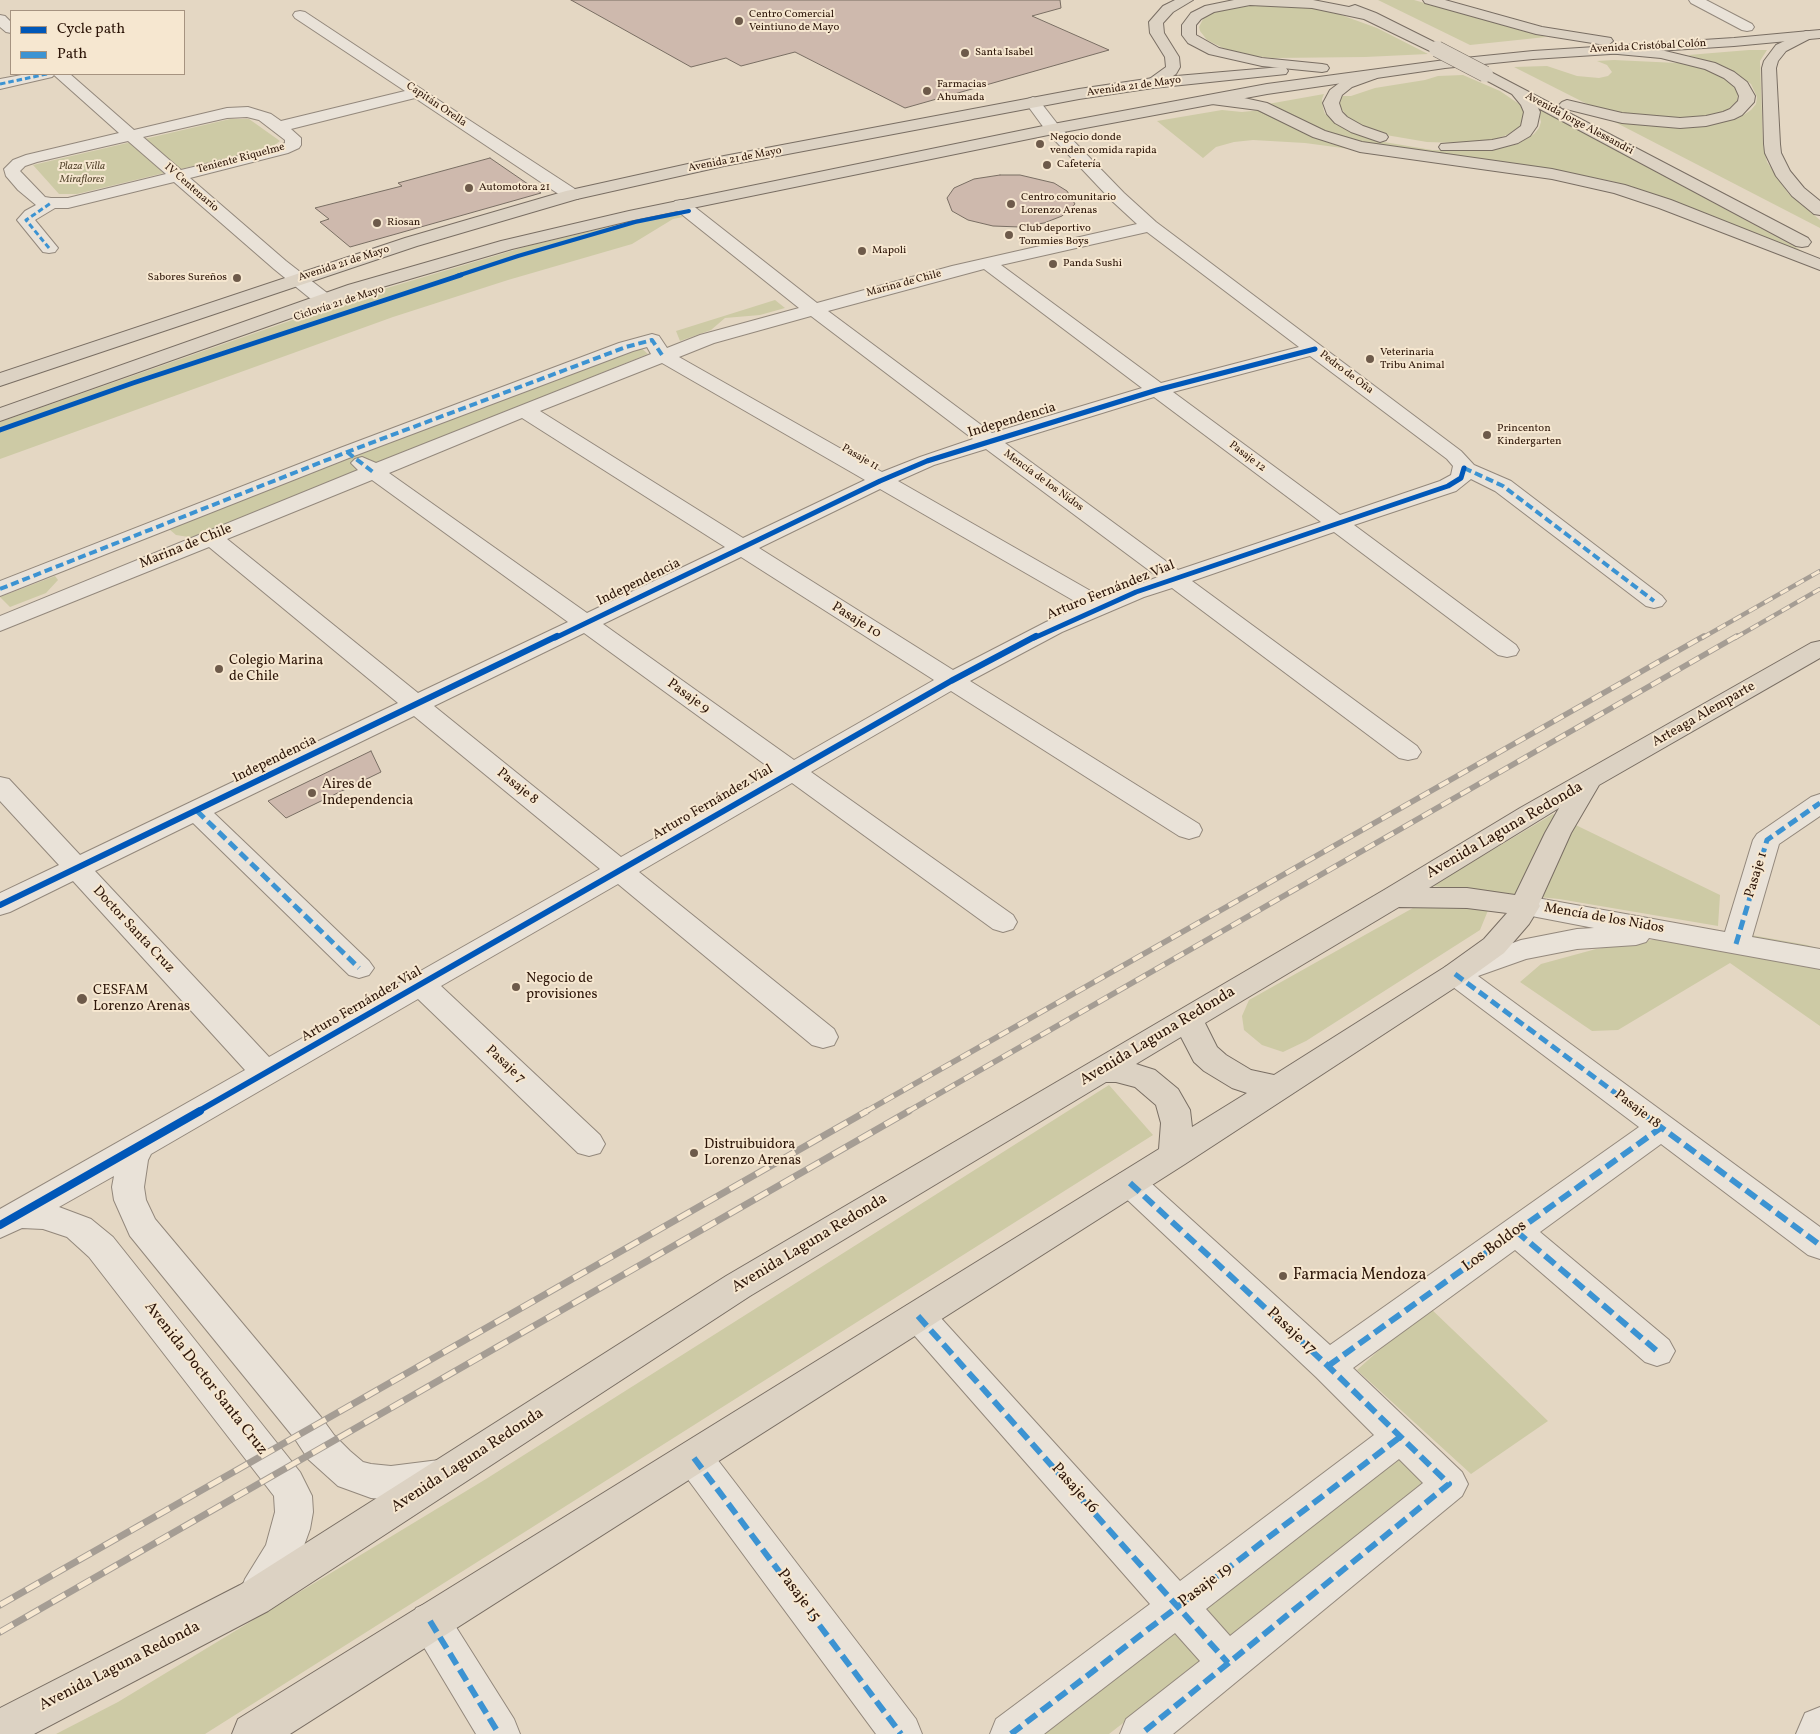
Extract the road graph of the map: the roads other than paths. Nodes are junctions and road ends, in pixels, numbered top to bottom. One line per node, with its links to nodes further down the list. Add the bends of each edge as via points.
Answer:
1 (1186, 0): 22 (main road, via 1168,9 1156,22 1157,33 1172,57 1173,67)
2 (1335, 0): 7 (main road, Avenida Jorge Alessandri)
3 (1358, 0): 27 (main road, Avenida Jorge Alessandri)
4 (1430, 0): 13 (main road, via 1541,31)
5 (1696, 0): 10 (street)
6 (300, 15): 24 (street, Capitán Orella)
7 (1371, 16): 16 (main road, via 1306,3 1250,1 1210,9 1196,16 1189,25 1193,40 1214,51 1262,62); 23 (main road, Avenida Jorge Alessandri, bridge)
8 (0, 19): 11 (street)
9 (1783, 23): 10 (main road, Avenida Cristóbal Colón)
10 (1747, 27): 13 (main road, Avenida Cristóbal Colón)
11 (10, 28)
12 (1813, 34): 13 (main road, Avenida Cristóbal Colón, via 1716,43); 35 (main road, via 1781,48 1771,61 1772,144 1782,172 1798,192)
13 (1606, 45): 14 (main road, Avenida Cristóbal Colón); 15 (main road, Avenida Cristóbal Colón); 27 (main road, via 1710,66 1729,74 1742,85 1746,102 1728,116 1680,123 1622,118)
14 (1495, 52): 16 (main road, Avenida 21 de Mayo)
15 (1476, 60): 18 (main road, Avenida 21 de Mayo)
16 (1322, 68): 17 (main road, Avenida 21 de Mayo)
17 (1301, 70): 22 (main road, Avenida 21 de Mayo); 28 (main road, via 1240,83 1091,105 1060,113)
18 (1372, 74): 23 (main road, via 1335,93 1331,103 1335,114 1348,125 1368,134 1429,146 1478,146 1519,137 1530,126 1532,112); 25 (main road, Avenida 21 de Mayo)
19 (41, 75): 21 (street)
20 (62, 75): 30 (street, IV Centenario)
21 (0, 84)
22 (1153, 84): 26 (main road, Avenida 21 de Mayo)
23 (1517, 91): 39 (main road, Avenida Jorge Alessandri)
24 (418, 93): 29 (street, Teniente Riquelme); 32 (street, Capitán Orella)
25 (1209, 100): 28 (main road, Avenida 21 de Mayo); 41 (main road, via 1262,106 1319,134 1360,147 1552,174 1618,189)
26 (1033, 102): 28 (street, Pedro de Oña); 32 (main road, Avenida 21 de Mayo, via 724,161)
27 (1567, 105): 37 (main road, Avenida Jorge Alessandri)
28 (1050, 125): 34 (main road, Avenida 21 de Mayo); 36 (street, Pedro de Oña)
29 (278, 127): 30 (street, Teniente Riquelme, via 260,114 234,112); 31 (street, Teniente Riquelme, via 294,140 293,145)
30 (130, 136): 31 (street, IV Centenario); 33 (street, Teniente Riquelme, via 19,163 12,168 16,188)
31 (177, 176): 33 (street, Teniente Riquelme); 42 (street, IV Centenario)
32 (572, 196): 42 (main road, Avenida 21 de Mayo, via 411,242)
33 (51, 204): 38 (street, via 26,220)
34 (681, 205): 43 (main road, Avenida 21 de Mayo, via 507,245); 44 (street, Mencía de los Nidos)
35 (1820, 210)
36 (1150, 226): 40 (street, Marina de Chile); 45 (street, Pedro de Oña)
37 (1820, 238)
38 (48, 248)
39 (1820, 251)
40 (987, 263): 44 (street, Marina de Chile); 48 (street, Pasaje 12)
41 (1820, 265)
42 (298, 279): 43 (street, IV Centenario); 47 (main road, Avenida 21 de Mayo)
43 (324, 300): 50 (main road, Avenida 21 de Mayo)
44 (813, 308): 46 (street, Marina de Chile); 51 (street, Mencía de los Nidos)
45 (1315, 349): 48 (street, Independencia); 53 (street, Pedro de Oña, via 1454,455)
46 (662, 355): 49 (street, Marina de Chile); 52 (street, Marina de Chile, via 652,340 626,346); 55 (street, Pasaje 11)
47 (0, 380)
48 (1157, 390): 51 (street, Independencia); 56 (street, Pasaje 12)
49 (524, 410): 54 (street, Marina de Chile); 58 (street, Pasaje 10)
50 (0, 415)
51 (989, 441): 55 (street, Independencia, via 927,461); 59 (street, Mencía de los Nidos)
52 (347, 452): 54 (street); 60 (street, Marina de Chile)
53 (1464, 468): 56 (street, Arturo Fernández Vial, via 1456,482); 61 (street, Pedro de Oña, via 1503,486)
54 (373, 472): 57 (street, Marina de Chile); 63 (street, Pasaje 9)
55 (880, 481): 58 (street, Independencia); 62 (street, Pasaje 11)
56 (1337, 524): 59 (street, Arturo Fernández Vial); 66 (street, Pasaje 12)
57 (211, 537): 64 (street, Marina de Chile); 68 (street, Pasaje 8)
58 (739, 547): 63 (street, Independencia); 67 (street, Pasaje 10)
59 (1175, 578): 62 (street, Arturo Fernández Vial); 69 (street, Mencía de los Nidos)
60 (0, 589)
61 (1654, 601)
62 (1100, 606): 67 (street, Arturo Fernández Vial)
63 (586, 623): 68 (street, Independencia); 70 (street, Pasaje 9)
64 (0, 624)
65 (1820, 648): 71 (main road, Arteaga Alemparte)
66 (1507, 650)
67 (951, 681): 70 (street, Arturo Fernández Vial); 75 (street, Pasaje 10)
68 (417, 706): 74 (street, Independencia); 77 (street, Pasaje 8)
69 (1408, 752)
70 (793, 772): 77 (street, Arturo Fernández Vial); 81 (street, Pasaje 9)
71 (1588, 781): 78 (main road, Avenida Laguna Redonda); 80 (main road, Avenida Laguna Redonda, via 1558,833)
72 (0, 785): 76 (street, Doctor Santa Cruz)
73 (1820, 803): 83 (street, Pasaje 1, via 1767,840)
74 (197, 811): 76 (street, Independencia); 85 (street)
75 (1189, 830)
76 (77, 868): 79 (street, Independencia); 91 (street, Doctor Santa Cruz)
77 (620, 871): 87 (street, Arturo Fernández Vial); 89 (street, Pasaje 8)
78 (1394, 897): 80 (main road, via 1467,898); 88 (main road, Avenida Laguna Redonda)
79 (0, 906)
80 (1526, 906): 82 (street, Mencía de los Nidos); 86 (main road, Avenida Laguna Redonda, via 1494,946)
81 (1003, 922)
82 (1682, 934): 83 (street, Mencía de los Nidos); 86 (street, Mencía de los Nidos, via 1606,936 1549,944 1487,960)
83 (1736, 944): 84 (street, Mencía de los Nidos)
84 (1820, 959)
85 (359, 968)
86 (1455, 974): 92 (main road, Avenida Laguna Redonda); 93 (street, Pasaje 18)
87 (421, 985): 91 (street, Arturo Fernández Vial); 94 (street, Pasaje 7)
88 (1188, 1020): 90 (main road, Avenida Laguna Redonda); 92 (main road, via 1205,1054 1216,1063 1243,1080)
89 (822, 1038)
90 (1102, 1070): 96 (main road, via 1131,1073 1162,1091 1174,1110 1177,1124); 106 (main road, Avenida Laguna Redonda, via 738,1286)
91 (267, 1074): 95 (street, Arturo Fernández Vial)
92 (1278, 1088): 96 (main road, Avenida Laguna Redonda)
93 (1662, 1128): 99 (street, Los Boldos); 100 (street, Pasaje 18)
94 (589, 1144)
95 (138, 1148): 98 (street, Arturo Fernández Vial); 106 (street, via 132,1160 128,1187 142,1227 337,1464 351,1474 391,1483)
96 (1174, 1155): 97 (main road, Avenida Laguna Redonda)
97 (1130, 1183): 101 (main road, Avenida Laguna Redonda); 103 (street, Pasaje 17)
98 (9, 1220): 107 (street, Avenida Doctor Santa Cruz, via 43,1216 65,1222 79,1228 102,1247 287,1484 293,1496 291,1529 283,1552)
99 (1516, 1232): 102 (street); 103 (street, Los Boldos)
100 (1820, 1245)
101 (918, 1316): 105 (main road, Avenida Laguna Redonda); 108 (street, Pasaje 16)
102 (1657, 1351)
103 (1328, 1366): 104 (street, Pasaje 17)
104 (1400, 1437): 108 (street, Pasaje 19); 110 (street, Pasaje 17, via 1449,1484)
105 (694, 1458): 109 (main road, Avenida Laguna Redonda); 115 (street, Pasaje 15)
106 (450, 1474): 107 (main road, Avenida Laguna Redonda)
107 (254, 1598): 112 (main road, Avenida Laguna Redonda)
108 (1179, 1606): 110 (street, Pasaje 16); 116 (street, Pasaje 19)
109 (430, 1621): 113 (main road, Avenida Laguna Redonda); 114 (street)
110 (1228, 1663): 117 (street)
111 (1820, 1728): 118 (street)
112 (0, 1730)
113 (253, 1734)
114 (499, 1734)
115 (901, 1734)
116 (1011, 1734)
117 (1141, 1734)
118 (1817, 1734)

